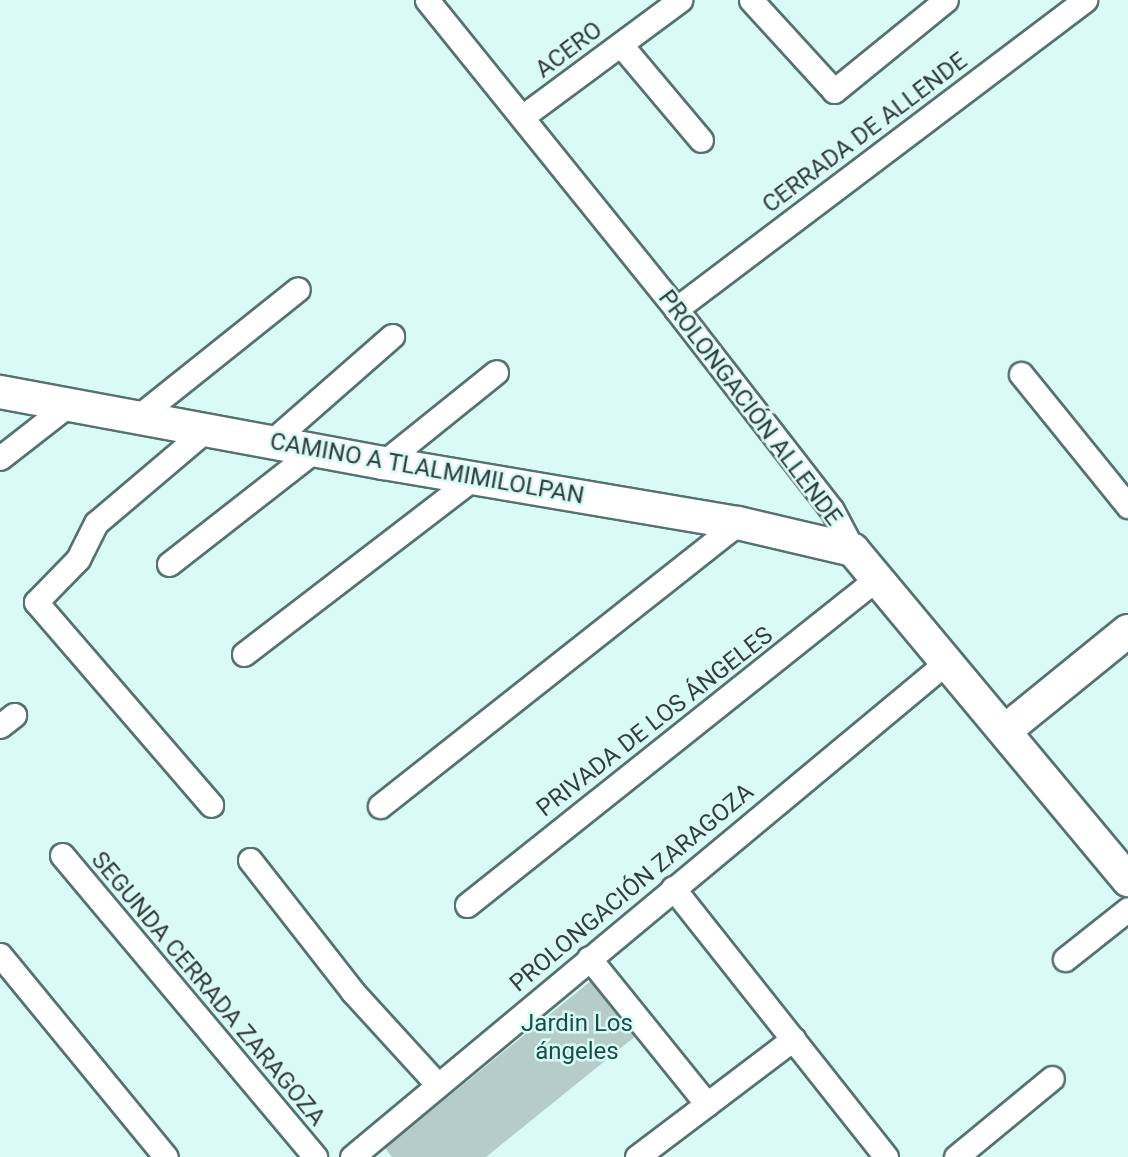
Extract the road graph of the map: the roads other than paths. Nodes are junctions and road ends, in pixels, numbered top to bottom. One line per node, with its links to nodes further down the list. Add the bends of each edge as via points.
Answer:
1 (427, 0): 7 (street, PROLONGACIÓN ALLENDE)
2 (680, 0): 6 (street, ACERO)
3 (751, 0): 5 (street, via 834,91)
4 (1085, 0): 10 (street, CERRADA DE ALLENDE)
5 (941, 2)
6 (621, 45): 7 (street, ACERO); 8 (street)
7 (522, 117): 10 (street, PROLONGACIÓN ALLENDE)
8 (701, 140)
9 (298, 289): 16 (street)
10 (676, 309): 25 (street, PROLONGACIÓN ALLENDE, via 832,510)
11 (392, 336): 18 (street)
12 (496, 372): 21 (street)
13 (1021, 374): 23 (street)
14 (0, 391): 15 (street, CAMINO A TLALMIMILOLPAN)
15 (69, 404): 16 (street, CAMINO A TLALMIMILOLPAN); 20 (street)
16 (139, 416): 17 (street, CAMINO A TLALMIMILOLPAN)
17 (207, 429): 18 (street, CAMINO A TLALMIMILOLPAN); 32 (street, via 96,523 78,559 36,602)
18 (271, 442): 19 (street, CAMINO A TLALMIMILOLPAN)
19 (315, 450): 21 (street, CAMINO A TLALMIMILOLPAN); 26 (street)
20 (0, 458)
21 (383, 463): 22 (street, CAMINO A TLALMIMILOLPAN)
22 (475, 477): 24 (street, CAMINO A TLALMIMILOLPAN); 29 (street)
23 (1128, 506)
24 (738, 523): 25 (street, CAMINO A TLALMIMILOLPAN); 33 (street)
25 (853, 550): 27 (street, PROLONGACIÓN ALLENDE)
26 (169, 564)
27 (876, 580): 30 (street, PROLONGACIÓN ALLENDE); 38 (street, PRIVADA DE LOS ÁNGELES)
28 (1128, 631): 31 (street)
29 (244, 654)
30 (948, 661): 31 (street, PROLONGACIÓN ALLENDE); 37 (street, PROLONGACIÓN ZARAGOZA)
31 (1006, 730): 36 (street, PROLONGACIÓN ALLENDE)
32 (211, 804)
33 (380, 806)
34 (62, 855): 48 (street, SEGUNDA CERRADA ZARAGOZA)
35 (250, 860): 45 (street, via 353,992)
36 (1128, 880)
37 (673, 888): 41 (street, PROLONGACIÓN ZARAGOZA); 43 (street)
38 (467, 905)
39 (1128, 909): 42 (street)
40 (0, 955): 47 (street)
41 (589, 958): 45 (street, PROLONGACIÓN ZARAGOZA); 46 (street)
42 (1065, 959)
43 (793, 1039): 46 (street); 51 (street)
44 (1052, 1078): 52 (street)
45 (438, 1085): 49 (street, PROLONGACIÓN ZARAGOZA)
46 (707, 1104): 50 (street)
47 (166, 1157)
48 (315, 1157)
49 (352, 1157)
50 (637, 1157)
51 (886, 1157)
52 (956, 1157)

